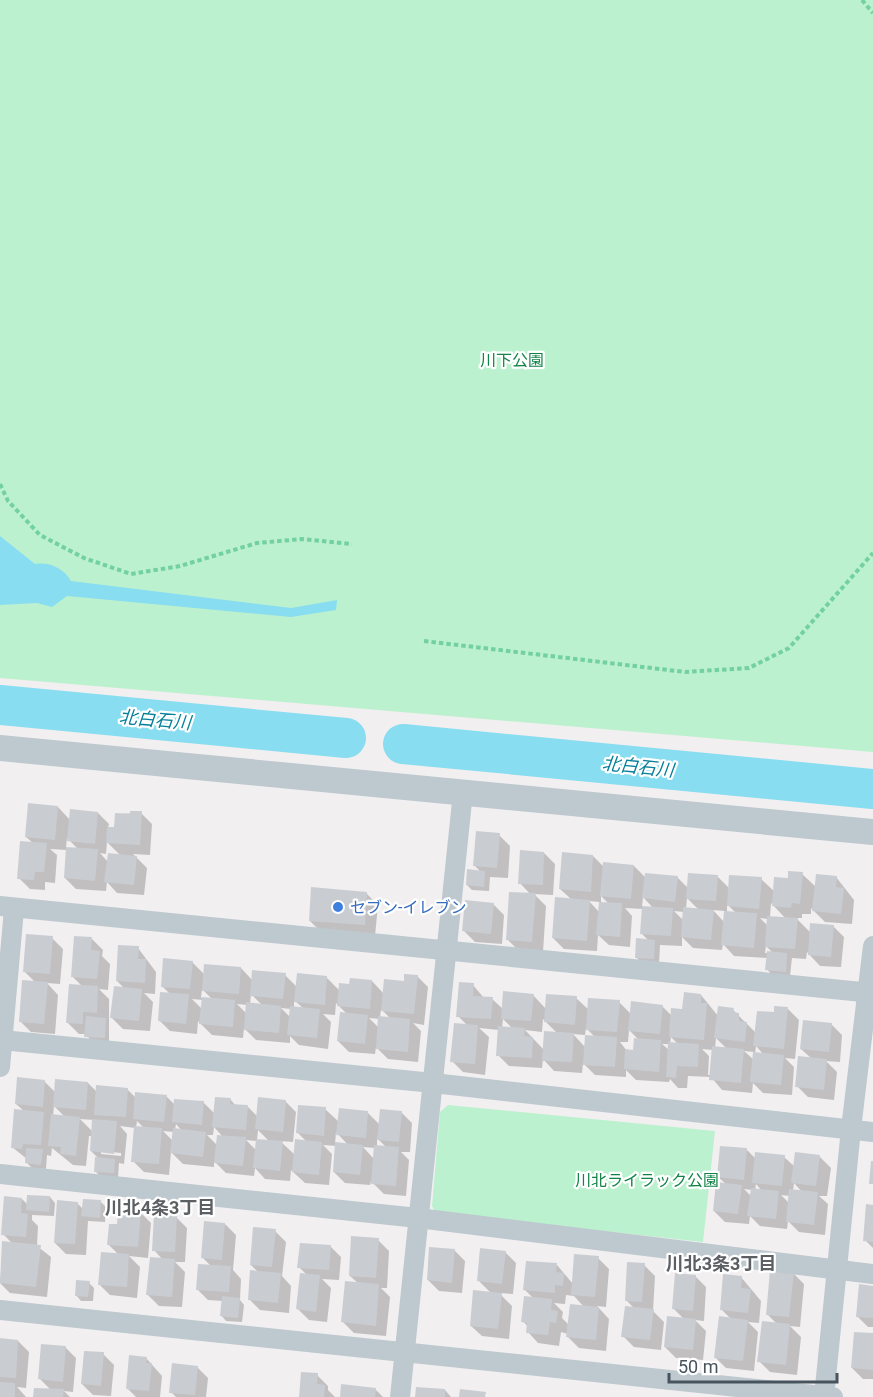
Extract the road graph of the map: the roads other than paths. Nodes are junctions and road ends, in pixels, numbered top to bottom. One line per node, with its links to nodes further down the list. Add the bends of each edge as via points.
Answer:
1 (0, 748): 2 (street)
2 (463, 792): 3 (street); 6 (street)
3 (873, 832)
4 (7, 907): 6 (street); 8 (street)
5 (873, 946): 7 (street)
6 (446, 952): 7 (street); 10 (street)
7 (871, 993): 11 (street)
8 (2, 1041): 9 (street); 10 (street)
9 (0, 1067)
10 (433, 1083): 11 (street); 14 (street)
11 (851, 1129): 12 (street); 15 (street)
12 (873, 1132)
13 (0, 1174): 14 (street)
14 (418, 1218): 15 (street); 18 (street)
15 (836, 1270): 16 (street); 20 (street)
16 (873, 1274)
17 (0, 1310): 18 (street)
18 (405, 1352): 19 (street); 20 (street)
19 (400, 1397)
20 (827, 1397)

